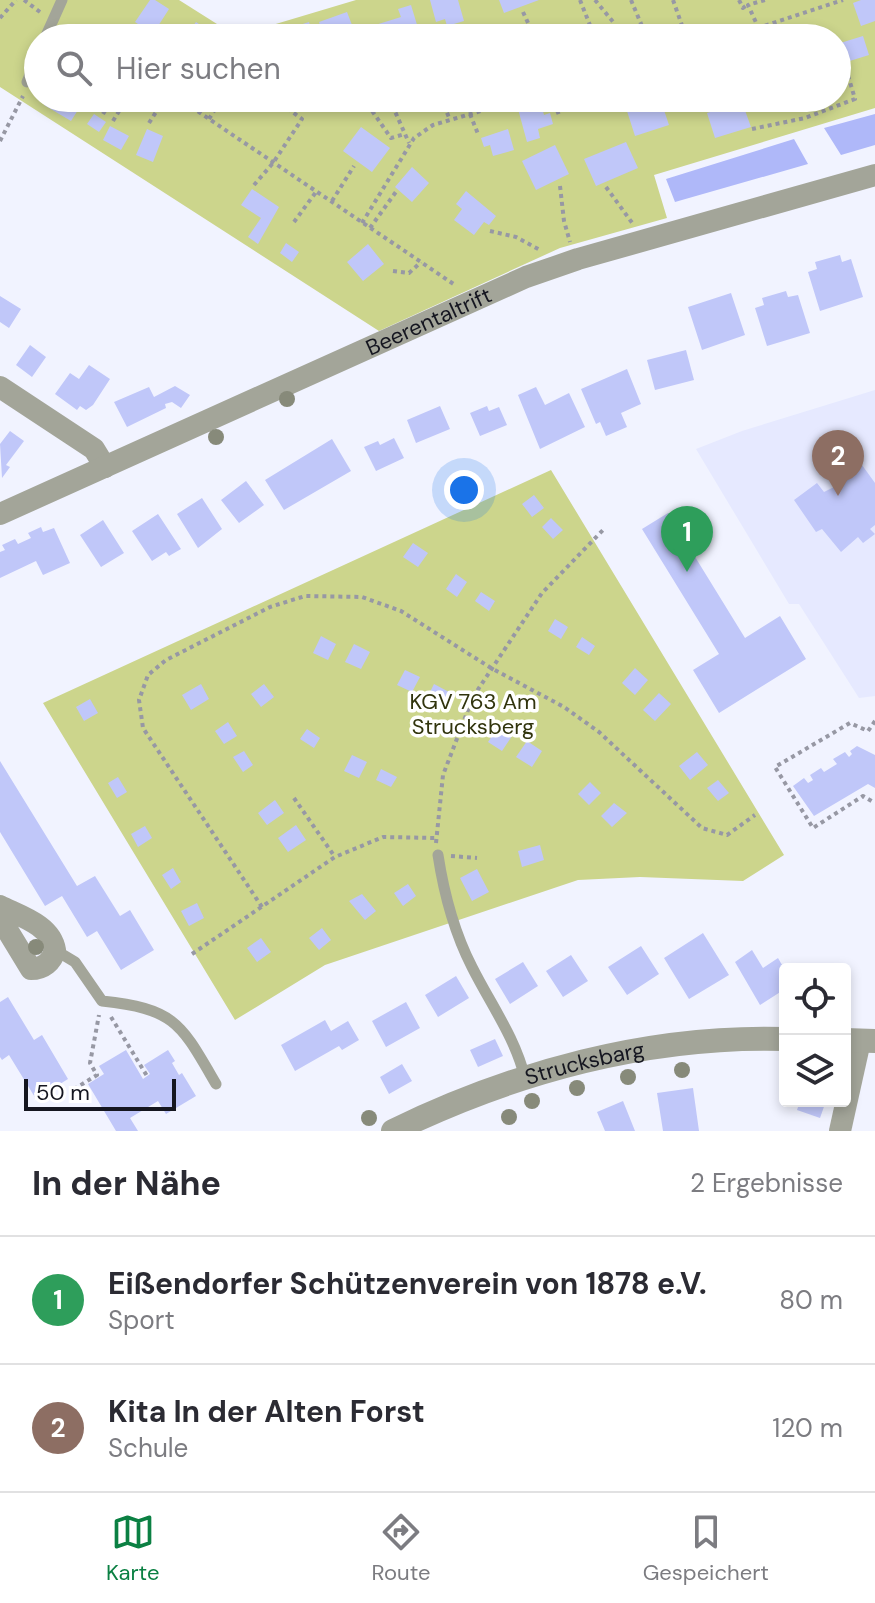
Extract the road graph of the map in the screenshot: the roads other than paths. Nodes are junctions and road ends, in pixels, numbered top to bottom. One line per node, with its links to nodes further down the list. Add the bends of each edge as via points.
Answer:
1 (62, 0): 2 (lane)
2 (51, 24)
3 (875, 175): 5 (street, Beerentaltrift, via 554,266)
4 (0, 387): 5 (street, via 94,449)
5 (105, 467): 6 (street, Beerentaltrift)
6 (0, 514)
7 (438, 855): 13 (lane, via 446,902 471,966 519,1051)
8 (0, 906): 10 (street, via 41,928)
9 (0, 918): 10 (street, via 31,969 46,965)
10 (55, 950): 14 (lane, via 75,962 102,1001 146,1008 177,1025)
11 (779, 1039): 13 (street, Strucksbarg, via 665,1045)
12 (860, 1041): 16 (street)
13 (525, 1078): 15 (street, Strucksbarg)
14 (216, 1084)
15 (393, 1131)
16 (840, 1131)

